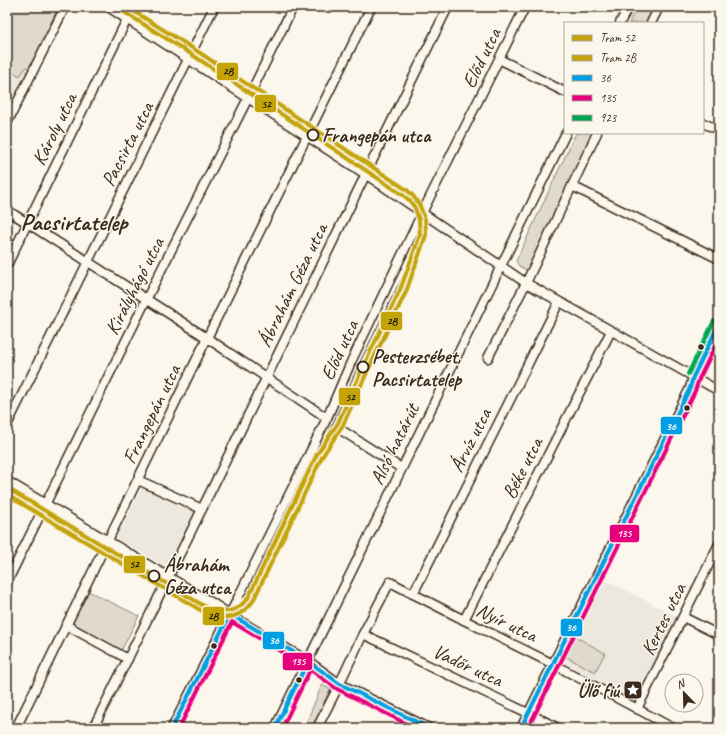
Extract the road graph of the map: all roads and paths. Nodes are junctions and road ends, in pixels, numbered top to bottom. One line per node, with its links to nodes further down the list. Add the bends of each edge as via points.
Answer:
1 (65, 7): 18 (street)
2 (108, 7): 11 (street)
3 (133, 7): 11 (street, Károly utca)
4 (214, 7): 14 (street, Pacsirta utca)
5 (293, 7): 17 (street, Királyhágó utca)
6 (371, 7): 23 (street, Frangepán utca)
7 (448, 7): 24 (street, Ábrahám Géza utca)
8 (525, 7): 15 (street, Előd utca)
9 (628, 7): 12 (street)
10 (659, 7): 13 (street)
11 (126, 19): 14 (street); 28 (street, Károly utca)
12 (620, 22)
13 (652, 22)
14 (189, 59): 17 (street); 30 (street, Pacsirta utca)
15 (499, 59): 16 (street); 27 (street, Előd utca)
16 (564, 92)
17 (248, 98): 23 (street); 34 (street, Királyhágó utca)
18 (7, 123)
19 (704, 123): 20 (street)
20 (719, 130)
21 (566, 134): 32 (street, Alsó határút)
22 (598, 134): 25 (street)
23 (307, 136): 24 (street); 38 (street, Frangepán utca)
24 (365, 174): 27 (street); 41 (street, Ábrahám Géza utca)
25 (572, 186): 29 (street); 33 (street)
26 (7, 210): 28 (street)
27 (422, 213): 32 (street); 43 (street, Előd utca)
28 (27, 224): 30 (street); 31 (street, Károly utca)
29 (719, 259)
30 (88, 262): 34 (street); 44 (street, Pacsirta utca)
31 (7, 265)
32 (500, 265): 33 (street); 46 (street, Alsó határút)
33 (525, 282): 35 (street); 39 (street)
34 (146, 300): 38 (street); 49 (street, Királyhágó utca)
35 (559, 302): 37 (street); 55 (street, Árvíz utca)
36 (719, 324): 40 (street)
37 (611, 331): 40 (street); 58 (street, Béke utca)
38 (207, 338): 41 (street); 47 (street, Frangepán utca)
39 (488, 358)
40 (693, 377): 42 (street); 64 (street, via 690,388)
41 (266, 378): 43 (street); 50 (street, Ábrahám Géza utca)
42 (719, 391)
43 (327, 418): 56 (street, Előd utca)
44 (7, 425)
45 (341, 430): 46 (street)
46 (401, 468): 63 (street, Alsó határút)
47 (138, 480): 50 (street); 51 (street, Frangepán utca)
48 (7, 481): 49 (street)
49 (45, 503): 51 (street); 54 (street, Királyhágó utca)
50 (202, 509): 53 (street, Ábrahám Géza utca)
51 (108, 541): 53 (street); 59 (street, Frangepán utca)
52 (719, 544): 57 (street, Kertes utca)
53 (168, 577): 56 (street); 62 (street, Ábrahám Géza utca)
54 (7, 582)
55 (413, 594): 58 (street, Nyír utca); 60 (street, Nyír utca, via 390,582)
56 (230, 614): 63 (street); 70 (street, Előd utca)
57 (683, 617): 61 (street); 66 (street, Kertes utca)
58 (464, 620): 64 (street, Nyír utca)
59 (66, 625): 62 (street); 68 (street, Frangepán utca)
60 (363, 634): 65 (street); 67 (street, Vadőr utca)
61 (719, 635)
62 (128, 659): 69 (street, Ábrahám Géza utca)
63 (308, 661): 65 (street); 71 (street, Alsó határút)
64 (553, 664): 66 (street, Nyír utca); 67 (street)
65 (340, 684): 72 (street); 73 (street)
66 (637, 708): 76 (street, Nyír utca)
67 (528, 712): 74 (street); 75 (street, Vadőr utca)
68 (16, 728)
69 (93, 728)
70 (172, 728)
71 (275, 728)
72 (317, 728)
73 (429, 728)
74 (521, 728)
75 (558, 728)
76 (673, 728)

